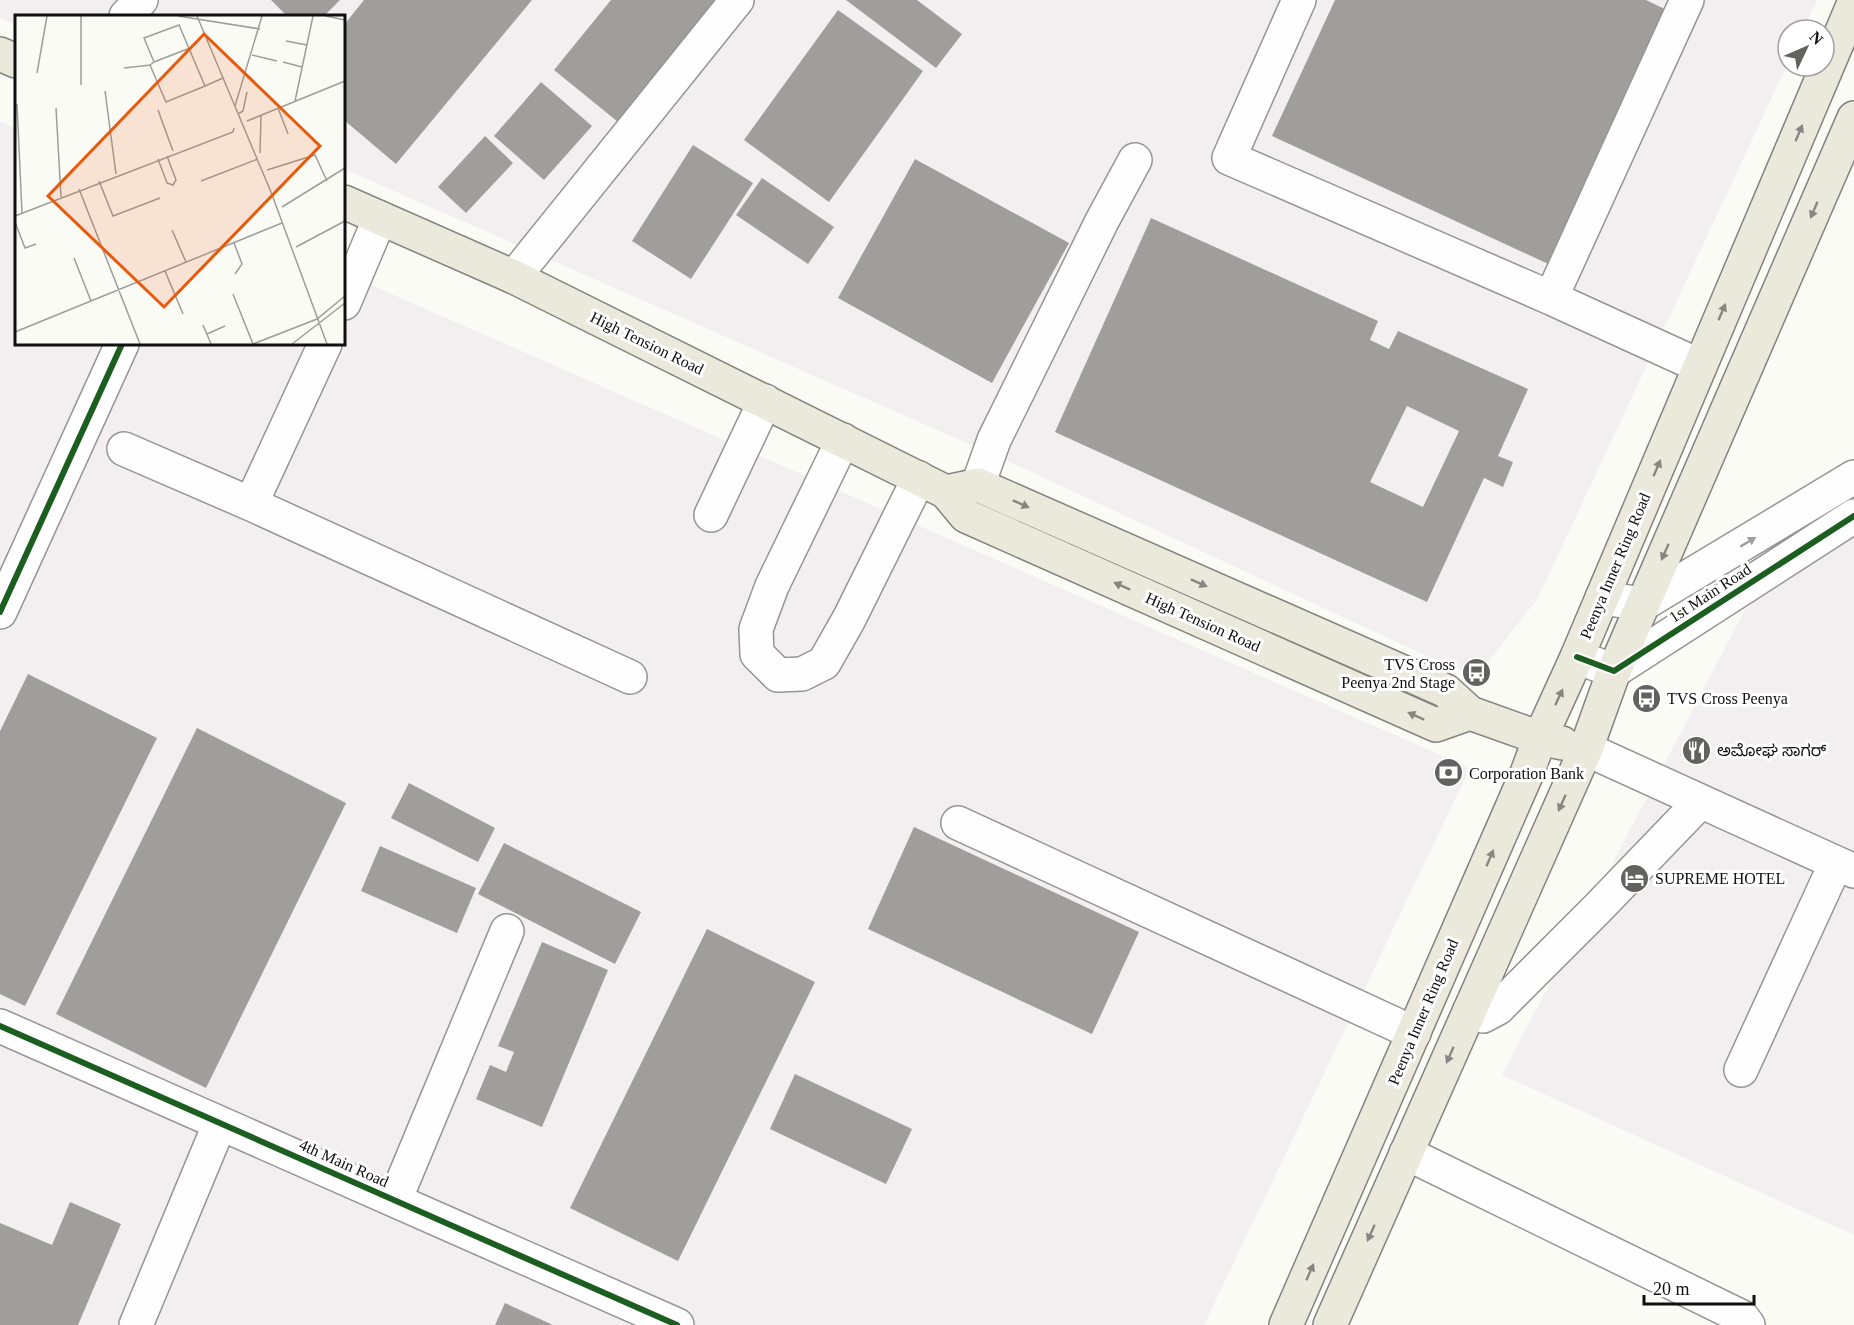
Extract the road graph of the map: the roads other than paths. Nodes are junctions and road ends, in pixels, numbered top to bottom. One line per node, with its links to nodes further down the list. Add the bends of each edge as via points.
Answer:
1 (141, 0): 6 (street)
2 (736, 0): 13 (street)
3 (1299, 0): 14 (street, via 1229,159)
4 (1687, 0): 14 (street)
5 (1854, 3): 18 (main road, Peenya Inner Ring Road, one-way to 5)
6 (127, 15)
7 (0, 54): 8 (main road)
8 (15, 61)
9 (1854, 118): 29 (main road, one-way to 29)
10 (1135, 160): 24 (street, via 994,440)
11 (345, 202): 12 (main road, High Tension Road)
12 (380, 218): 13 (main road, High Tension Road); 15 (street)
13 (514, 277): 19 (main road, High Tension Road)
14 (1551, 298): 18 (street)
15 (345, 301)
16 (122, 345): 30 (street)
17 (325, 345): 25 (street)
18 (1700, 366): 28 (main road, Peenya Inner Ring Road, one-way to 18)
19 (765, 401): 20 (main road, High Tension Road); 26 (street)
20 (843, 440): 23 (main road, High Tension Road); 23 (street, via 772,585 756,629 757,654 778,675 802,674 824,663)
21 (124, 449): 25 (street)
22 (1854, 477): 29 (street, 1st Main Road, one-way to 22)
23 (932, 485): 24 (main road); 34 (main road, High Tension Road, one-way to 23, via 1436,725 966,516)
24 (978, 485): 34 (main road, one-way to 34, via 1446,691)
25 (251, 504): 33 (street)
26 (711, 515)
27 (1854, 516): 32 (street, 1st Main Road)
28 (1602, 598): 29 (street); 31 (main road, Peenya Inner Ring Road)
29 (1643, 604): 32 (main road)
30 (0, 612)
31 (1577, 657): 32 (street); 35 (main road, Peenya Inner Ring Road, one-way to 31)
32 (1614, 671): 36 (main road)
33 (630, 677)
34 (1470, 713): 35 (main road)
35 (1540, 738): 36 (main road); 43 (main road, Peenya Inner Ring Road, one-way to 35)
36 (1586, 749): 37 (street); 41 (main road, one-way to 41)
37 (1700, 802): 39 (street); 41 (street, via 1498,1008 1483,1016)
38 (958, 823): 43 (street)
39 (1845, 867): 44 (street)
40 (507, 931): 47 (street)
41 (1470, 1010): 46 (main road, one-way to 46)
42 (0, 1026): 45 (street, 4th Main Road)
43 (1414, 1033): 50 (main road, Peenya Inner Ring Road, one-way to 43)
44 (1741, 1070)
45 (220, 1123): 47 (street, 4th Main Road); 48 (street)
46 (1406, 1153): 51 (main road, one-way to 51); 52 (street, via 1742,1317)
47 (394, 1200): 49 (street, 4th Main Road)
48 (136, 1325)
49 (677, 1325)
50 (1286, 1325)
51 (1330, 1325)
52 (1748, 1325)

